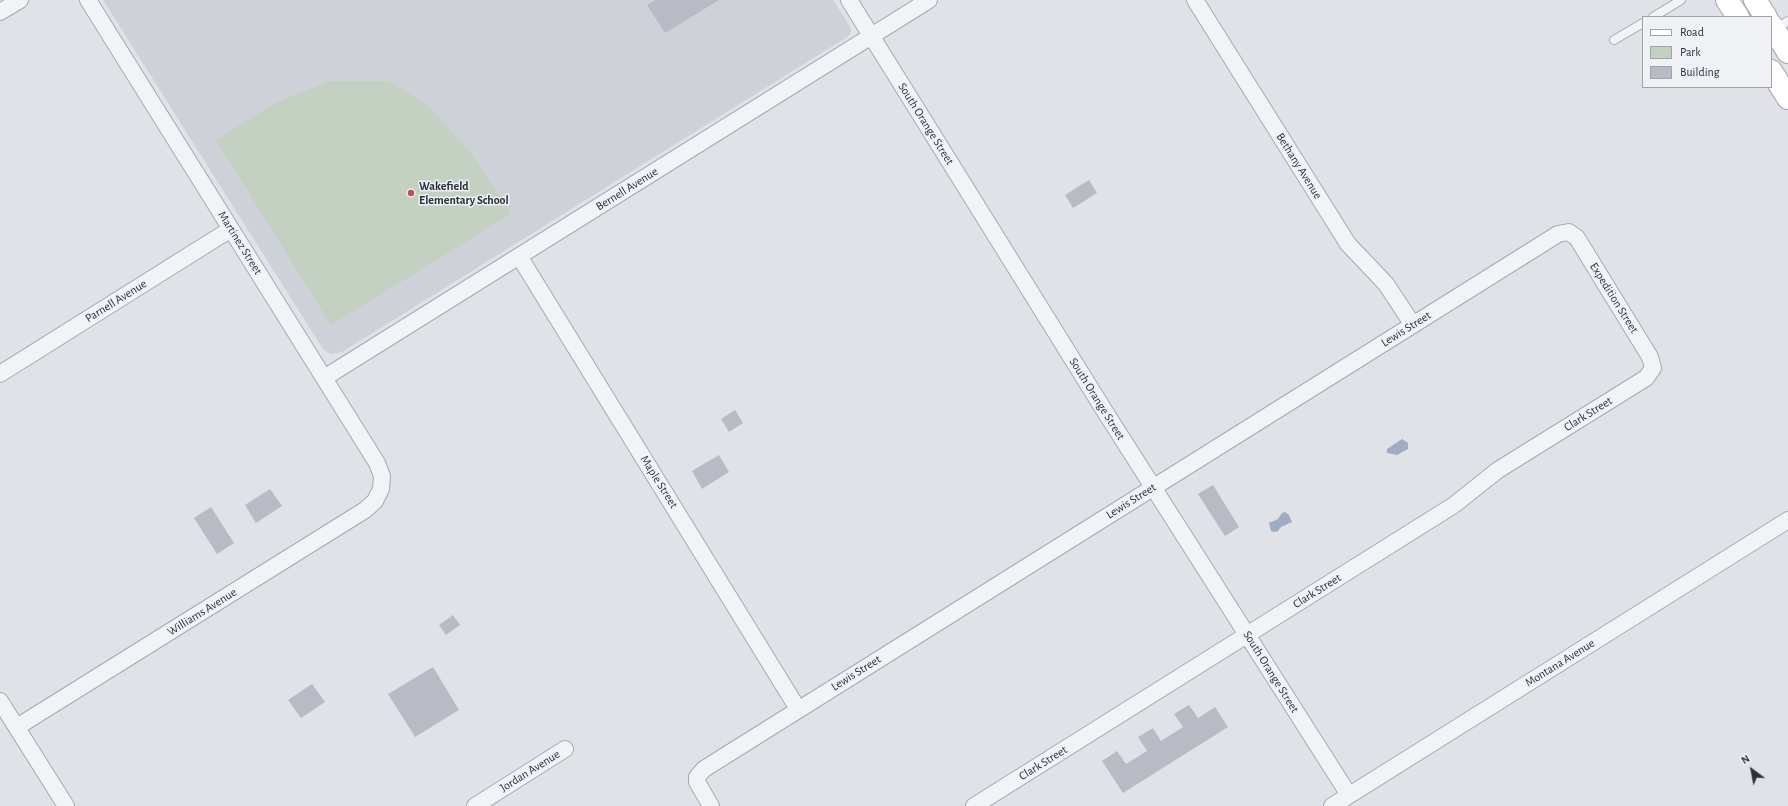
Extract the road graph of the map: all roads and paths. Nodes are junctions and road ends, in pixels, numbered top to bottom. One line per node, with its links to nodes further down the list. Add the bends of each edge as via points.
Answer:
1 (20, 0): 9 (street)
2 (88, 0): 20 (street, Martinez Street)
3 (849, 0): 15 (street, South Orange Street)
4 (929, 0): 15 (street, Bernell Avenue)
5 (1195, 0): 23 (street, Bethany Avenue, via 1348,244 1386,284)
6 (1681, 0): 10 (lane)
7 (1727, 0): 11 (main road)
8 (1755, 0): 12 (main road)
9 (0, 12)
10 (1655, 16)
11 (1737, 16)
12 (1769, 16)
13 (1775, 23): 17 (main road)
14 (1642, 24): 16 (lane)
15 (871, 36): 22 (street, Bernell Avenue); 27 (street, South Orange Street)
16 (1614, 40)
17 (1788, 52)
18 (1772, 73): 19 (main road)
19 (1788, 98)
20 (231, 229): 25 (street, Parnell Avenue); 26 (street, Martinez Street)
21 (1569, 232): 23 (street, Lewis Street, via 1558,234); 24 (street, Expedition Street, via 1577,238 1650,356)
22 (519, 256): 26 (street, Bernell Avenue); 32 (street, Maple Street)
23 (1413, 325): 27 (street, Lewis Street)
24 (1653, 368): 30 (street, Clark Street, via 1646,378 1498,470 1454,505)
25 (0, 374)
26 (324, 378): 28 (street, Martinez Street, via 377,463 382,476)
27 (1153, 487): 30 (street, South Orange Street); 32 (street, Lewis Street)
28 (381, 489): 33 (street, Williams Avenue, via 375,501 365,510)
29 (1788, 520): 35 (street, Montana Avenue)
30 (1248, 634): 35 (street, South Orange Street); 39 (street, Clark Street)
31 (0, 701): 33 (street)
32 (798, 709): 38 (street, Lewis Street, via 704,768 698,777 699,788)
33 (16, 728): 36 (street)
34 (565, 749): 37 (street, Jordan Avenue)
35 (1349, 795): 40 (street, Montana Avenue)
36 (66, 806)
37 (475, 806)
38 (711, 806)
39 (974, 806)
40 (1332, 806)

